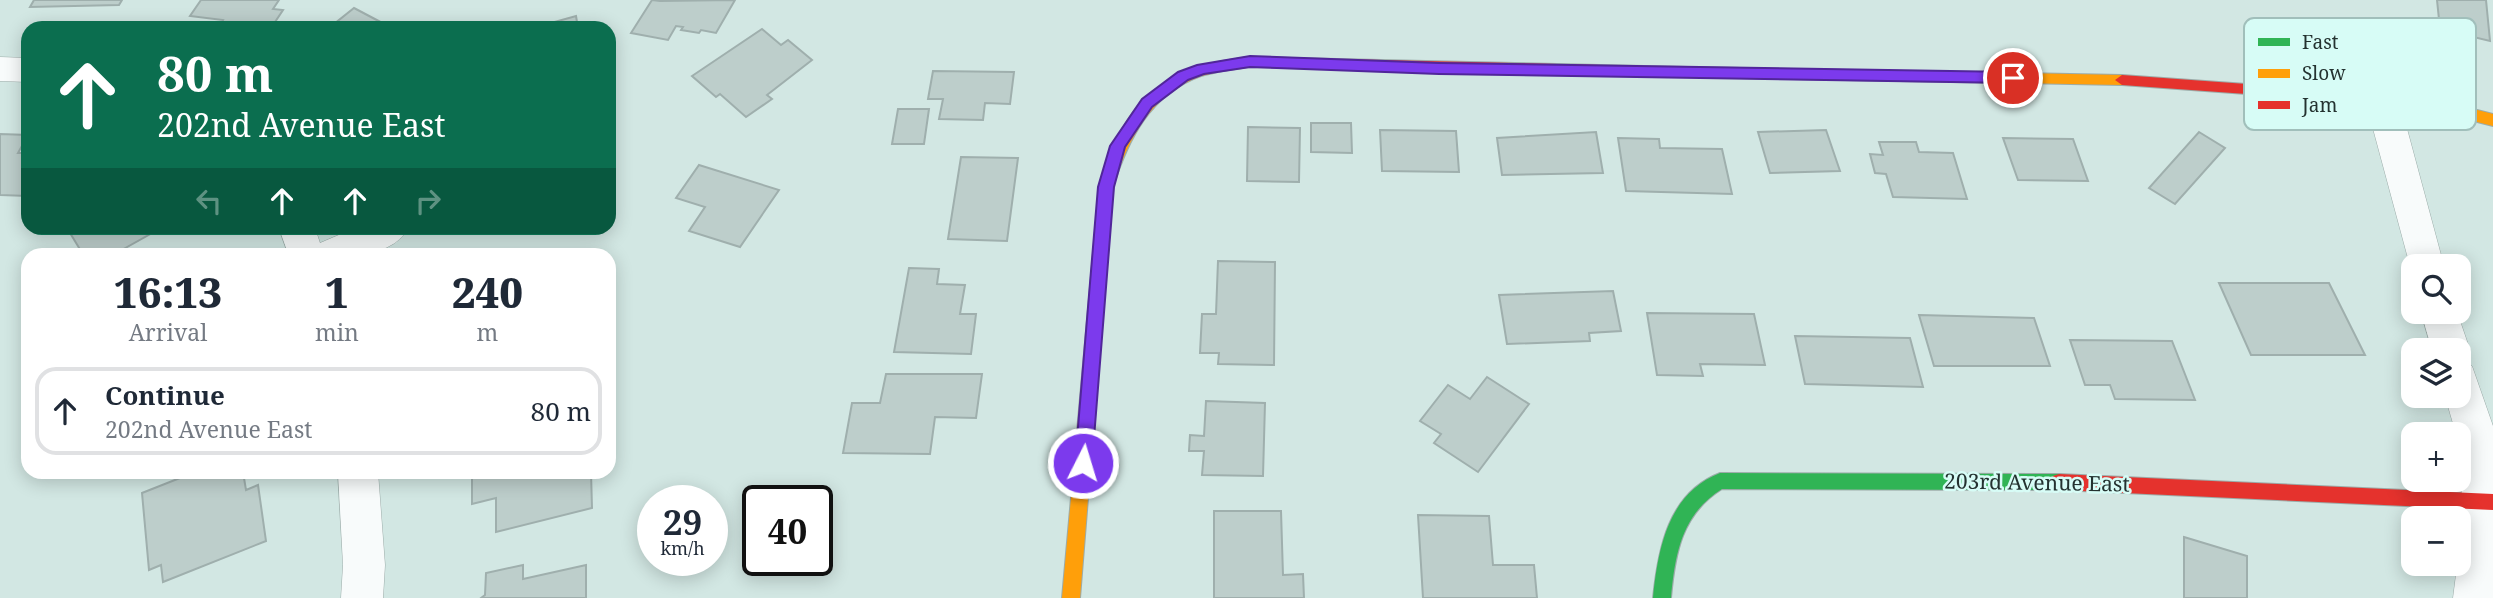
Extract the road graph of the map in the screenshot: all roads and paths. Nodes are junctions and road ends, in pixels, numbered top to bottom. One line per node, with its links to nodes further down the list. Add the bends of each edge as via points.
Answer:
1 (0, 69): 2 (street)
2 (21, 70)
3 (2244, 88): 14 (street, via 2150,80 1250,62 1183,76 1147,103 1132,121 1117,146 1106,187)
4 (2476, 116): 5 (street)
5 (2493, 120)
6 (2390, 130): 9 (street)
7 (374, 235): 8 (street)
8 (346, 248)
9 (2423, 254)
10 (2468, 408): 12 (street)
11 (358, 479): 13 (street)
12 (2488, 500): 15 (street, 203rd Avenue East, via 2064,482 1720,481 1702,488 1681,512 1665,556); 16 (street)
13 (362, 598)
14 (1071, 598)
15 (1661, 598)
16 (2474, 598)

